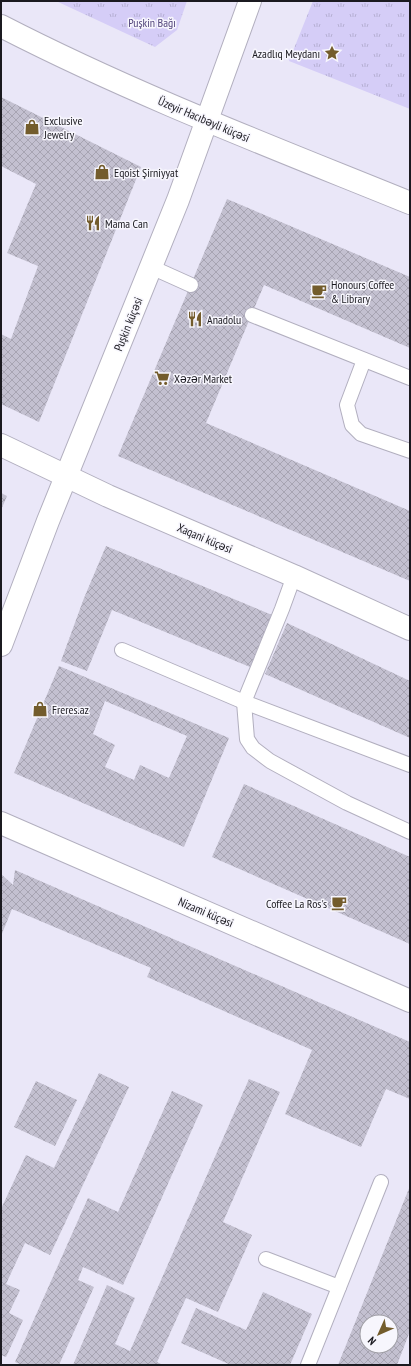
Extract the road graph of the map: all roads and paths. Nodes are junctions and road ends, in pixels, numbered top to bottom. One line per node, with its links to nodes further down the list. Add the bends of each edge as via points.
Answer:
1 (250, 1): 3 (main road, Puşkin küçəsi)
2 (1, 26): 3 (main road, Üzeyir Hacıbəyli küçəsi, via 46,49)
3 (206, 120): 4 (main road, Üzeyir Hacıbəyli küçəsi); 5 (main road, Puşkin küçəsi)
4 (410, 204)
5 (151, 267): 6 (lane); 12 (main road, Puşkin küçəsi)
6 (191, 286)
7 (252, 315): 8 (lane)
8 (364, 360): 9 (lane); 11 (lane, via 347,405 352,425 361,434)
9 (410, 378)
10 (1, 445): 12 (main road, Xaqani küçəsi)
11 (410, 450)
12 (67, 476): 13 (main road, Xaqani küçəsi); 15 (main road, Puşkin küçəsi)
13 (294, 576): 14 (main road, Xaqani küçəsi); 17 (lane)
14 (410, 629)
15 (1, 645)
16 (122, 650): 17 (lane)
17 (244, 702): 18 (lane); 20 (lane, via 247,739 253,748 270,762 347,803)
18 (410, 765)
19 (1, 823): 21 (main road, Nizami küçəsi)
20 (410, 832)
21 (410, 1001)
22 (381, 1182): 24 (lane)
23 (266, 1259): 24 (lane)
24 (339, 1287): 25 (lane)
25 (308, 1365)

